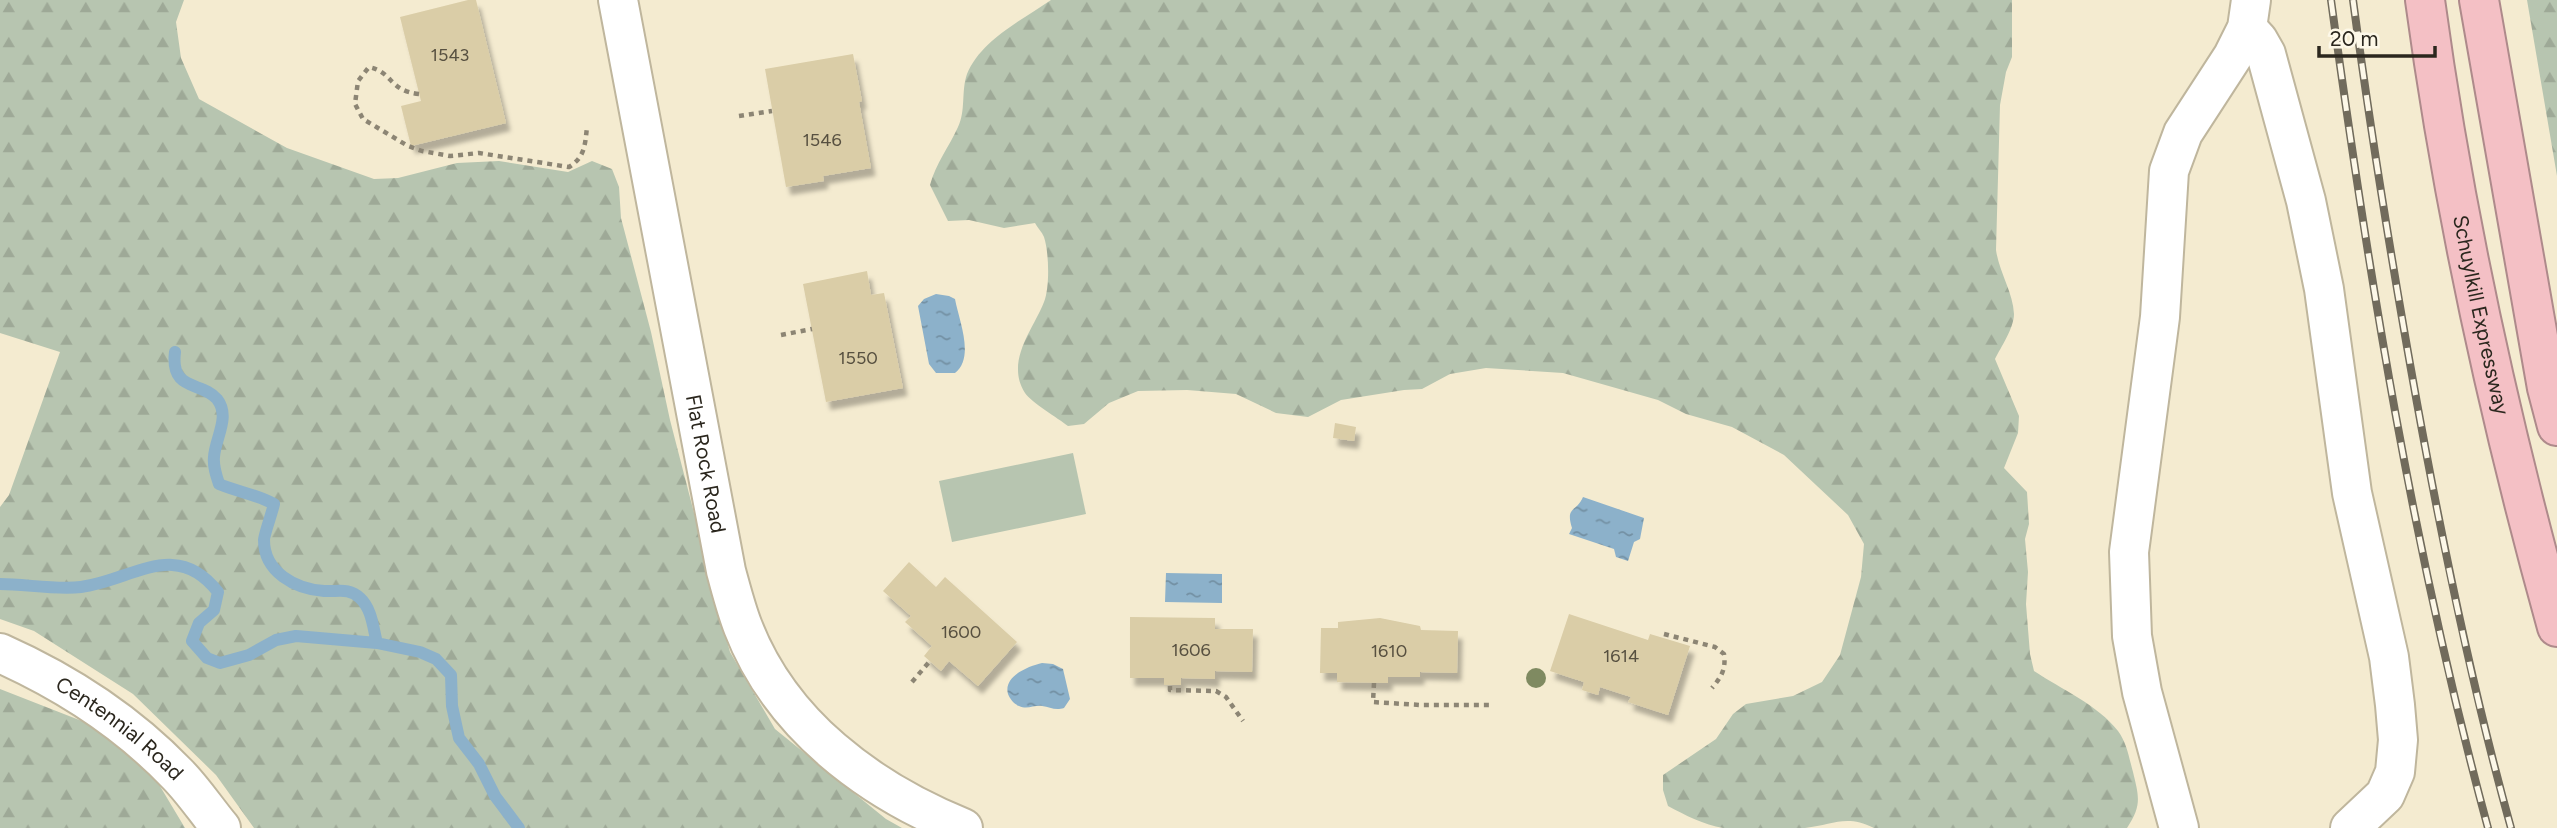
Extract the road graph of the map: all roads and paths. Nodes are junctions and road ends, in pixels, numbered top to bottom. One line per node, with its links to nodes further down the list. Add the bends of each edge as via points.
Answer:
1 (618, 0): 23 (street, Flat Rock Road, via 726,570 743,629 775,686 843,761 902,801)
2 (2425, 0): 12 (highway, Schuylkill Expressway, via 2458,214 2489,364)
3 (2479, 0): 11 (highway)
4 (2249, 14): 24 (street, via 2233,57 2183,133 2169,171 2160,317 2129,552 2132,636 2140,681); 25 (street, via 2266,54 2306,201 2324,289 2352,493 2389,657 2398,740 2395,772 2385,795)
5 (419, 94): 8 (path, via 404,92 380,70 369,67 358,82 355,104 363,119 408,146 450,156 479,153 569,167 584,153)
6 (772, 111): 7 (path)
7 (739, 116)
8 (587, 127)
9 (812, 329): 10 (path)
10 (781, 335)
11 (2557, 426)
12 (2557, 627)
13 (1664, 634): 19 (path, via 1724,654 1726,666)
14 (0, 653): 22 (street, Centennial Road, via 112,716 172,769)
15 (930, 661): 16 (path)
16 (912, 682)
17 (1374, 683): 20 (path, via 1373,702)
18 (1170, 685): 21 (path, via 1170,690 1216,691)
19 (1712, 688)
20 (1491, 705)
21 (1243, 721)
22 (221, 828)
23 (963, 828)
24 (2179, 828)
25 (2350, 828)

